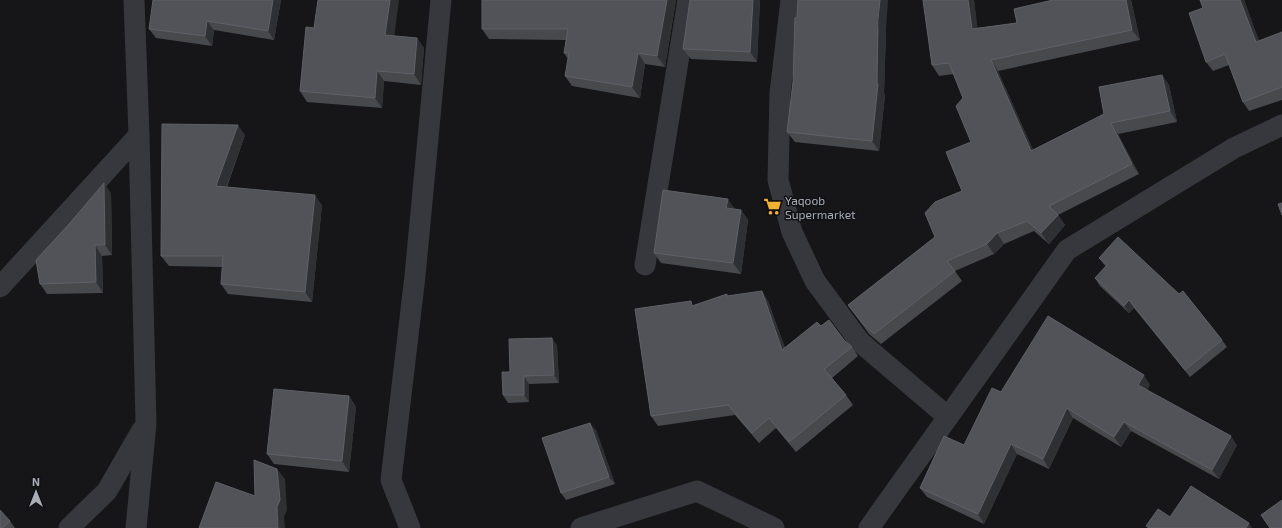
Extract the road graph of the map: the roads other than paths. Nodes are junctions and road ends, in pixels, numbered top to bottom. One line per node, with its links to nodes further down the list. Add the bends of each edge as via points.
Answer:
1 (134, 0): 6 (street)
2 (441, 0): 13 (street, via 391,480)
3 (688, 0): 7 (street)
4 (791, 0): 9 (street, via 780,93 778,180 792,232 816,280 860,342)
5 (1282, 125): 9 (street, via 1234,148 1067,250)
6 (139, 135): 8 (street); 10 (street)
7 (645, 265)
8 (0, 287)
9 (948, 416): 16 (street)
10 (146, 423): 11 (street, via 107,491); 12 (street)
11 (69, 528)
12 (136, 528)
13 (410, 528)
14 (581, 528): 15 (street, via 697,491)
15 (774, 528)
16 (869, 528)

